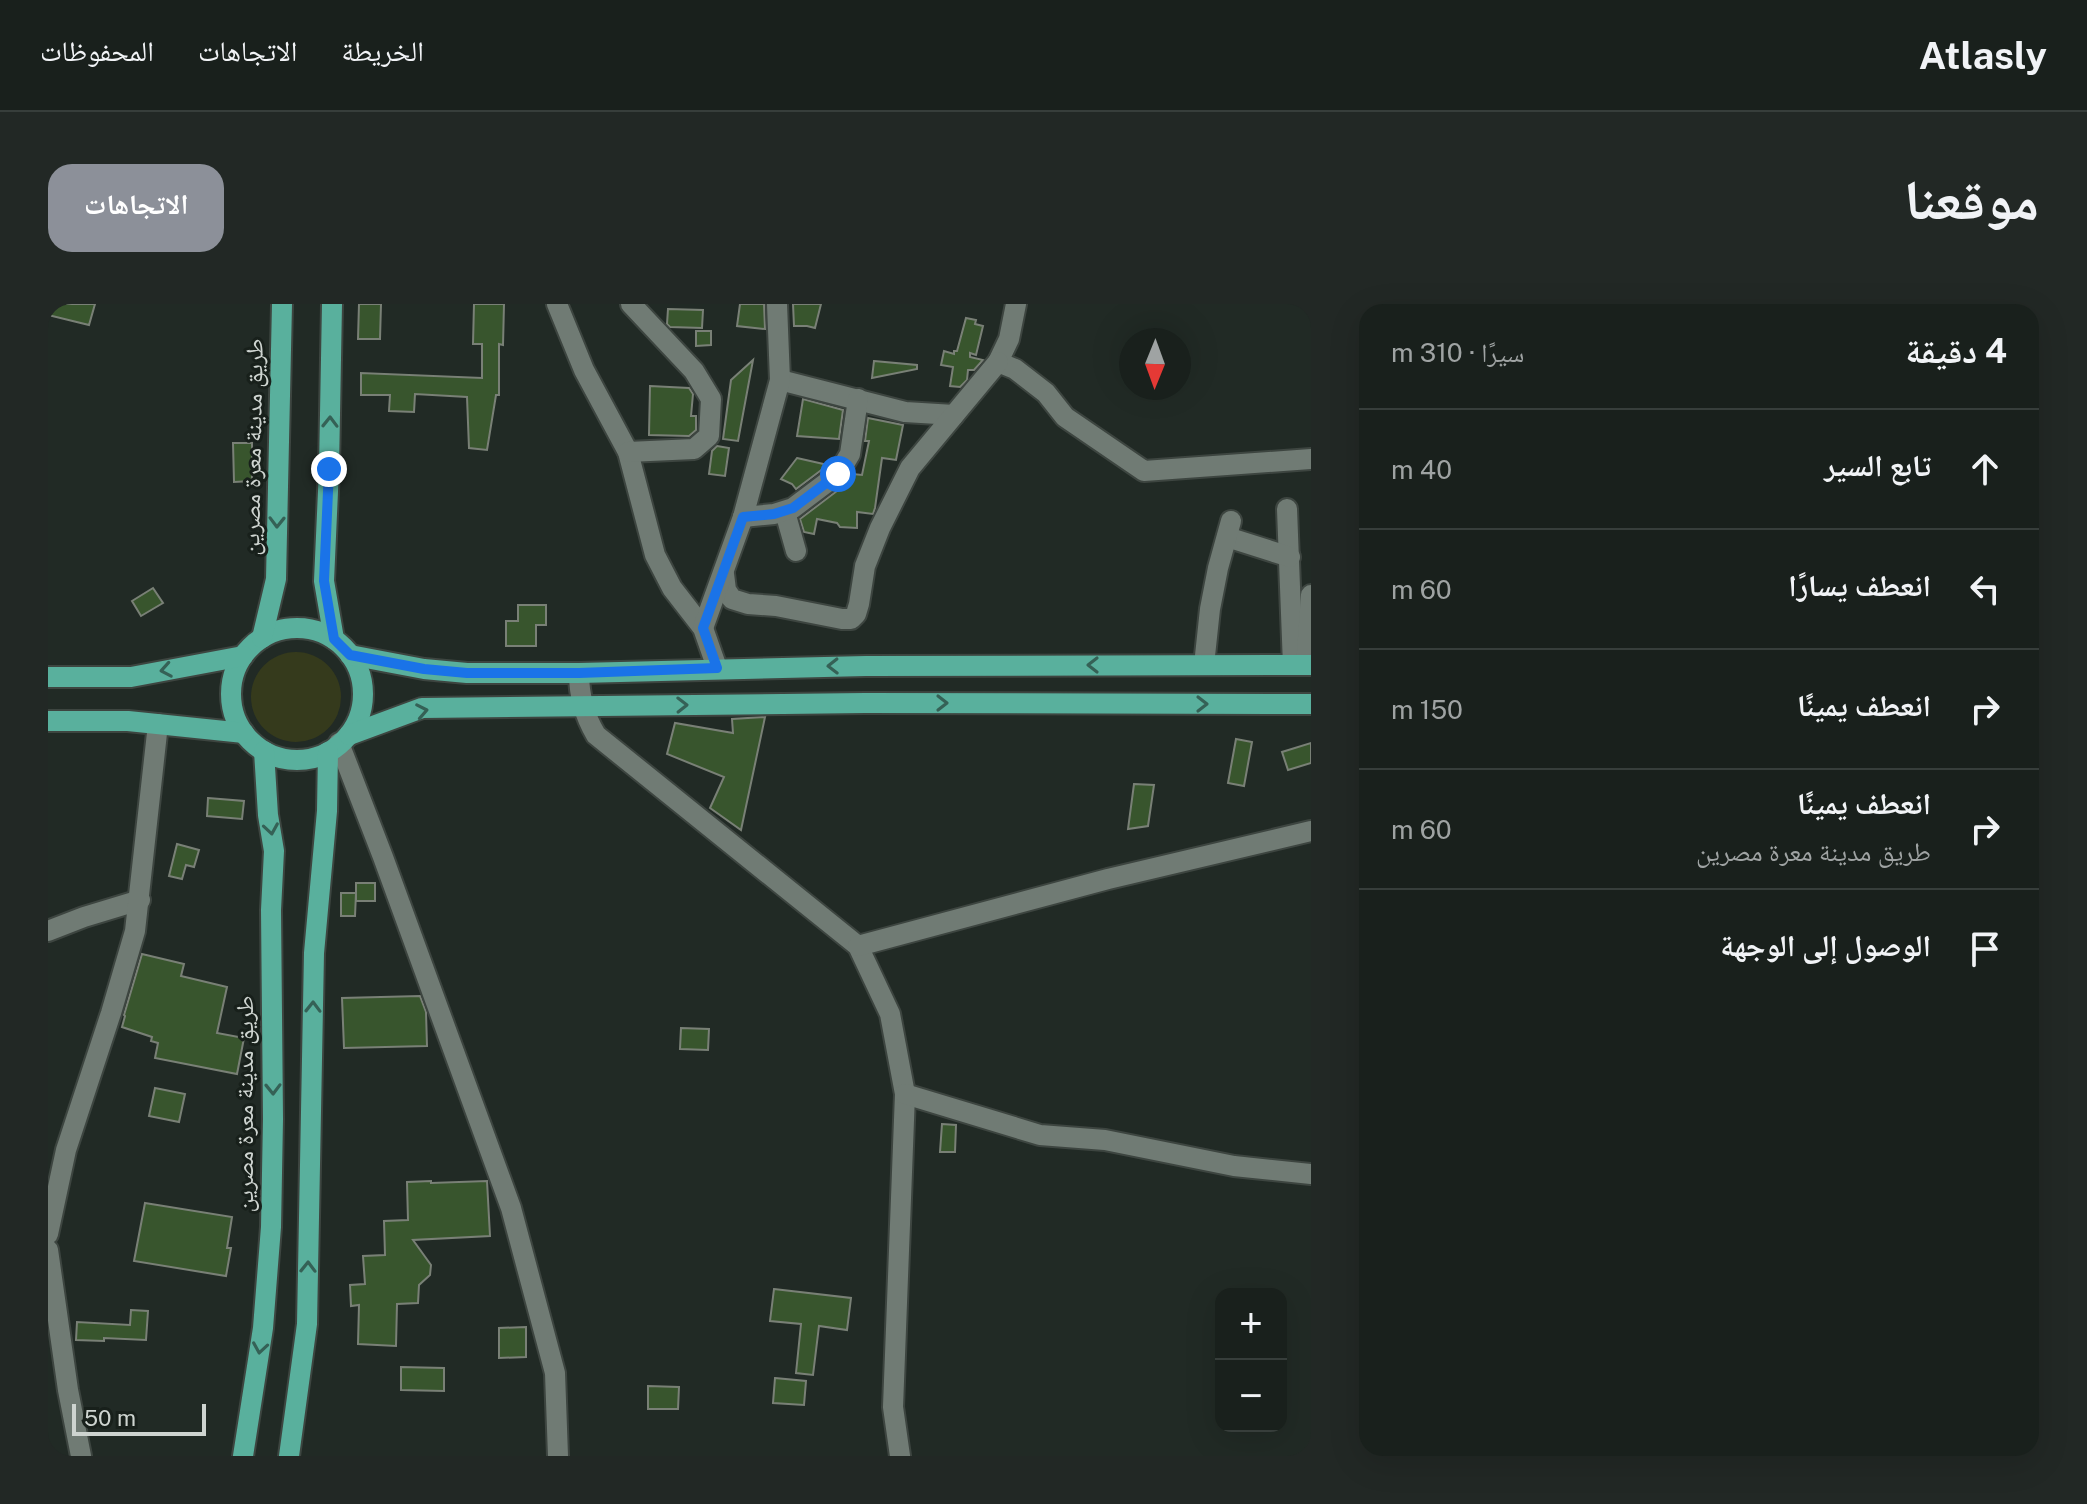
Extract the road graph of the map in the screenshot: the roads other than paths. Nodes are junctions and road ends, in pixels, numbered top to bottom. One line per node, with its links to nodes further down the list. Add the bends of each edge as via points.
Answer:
1 (282, 304): 21 (main road, طريق مدينة معرة مصرين, one-way to 21, via 276,579)
2 (332, 304): 22 (main road, one-way to 2, via 324,581)
3 (557, 304): 11 (street, via 584,370)
4 (777, 304): 8 (street)
5 (1016, 304): 7 (street)
6 (634, 305): 11 (street, via 694,371 711,399 709,436 694,449)
7 (998, 362): 10 (street); 12 (street, via 1015,369 1046,393 1065,417 1144,471)
8 (780, 380): 9 (street); 15 (street)
9 (858, 399): 10 (street, via 905,412); 14 (street, via 845,465)
10 (954, 415): 18 (street, via 910,468 865,566 851,619 732,599)
11 (628, 452): 20 (street, via 655,555)
12 (1311, 459)
13 (1287, 509): 17 (street)
14 (785, 512): 15 (street); 16 (street)
15 (743, 517): 18 (street)
16 (796, 551)
17 (1290, 557): 25 (street, via 1229,529 1210,609); 26 (street)
18 (724, 574): 20 (street)
19 (1311, 595): 26 (street)
20 (703, 628): 27 (street)
21 (262, 638): 22 (main road, via 298,628); 24 (main road)
22 (334, 639): 23 (main road)
23 (350, 655): 28 (main road, via 467,673); 35 (main road, via 361,676 363,698 358,720)
24 (243, 656): 29 (main road, one-way to 29, via 131,677); 34 (main road, via 231,695)
25 (1204, 665): 26 (main road); 27 (main road, one-way to 27)
26 (1303, 665)
27 (717, 668): 28 (main road)
28 (579, 673): 31 (street)
29 (48, 677)
30 (1311, 704): 31 (main road, one-way to 30)
31 (583, 706): 35 (main road, one-way to 31, via 422,708); 40 (street, via 604,743)
32 (48, 721): 33 (main road)
33 (158, 724): 34 (main road); 38 (street)
34 (244, 733): 36 (main road)
35 (339, 744): 36 (main road, via 299,760); 48 (main road, one-way to 35, via 307,1324 314,953); 49 (street, via 511,1208 555,1373)
36 (264, 751): 47 (main road, طريق مدينة معرة مصرين, one-way to 47, via 274,851 271,1227 263,1328)
37 (1311, 831): 40 (street)
38 (140, 900): 39 (street); 42 (street, via 111,1013)
39 (48, 931)
40 (858, 946): 41 (street, via 890,1014)
41 (905, 1094): 43 (street, via 1040,1135 1105,1140 1234,1166); 50 (street, via 893,1407)
42 (57, 1149): 44 (street)
43 (1311, 1174)
44 (48, 1234)
45 (48, 1250): 46 (street)
46 (81, 1456)
47 (243, 1456)
48 (289, 1456)
49 (558, 1456)
50 (900, 1456)

